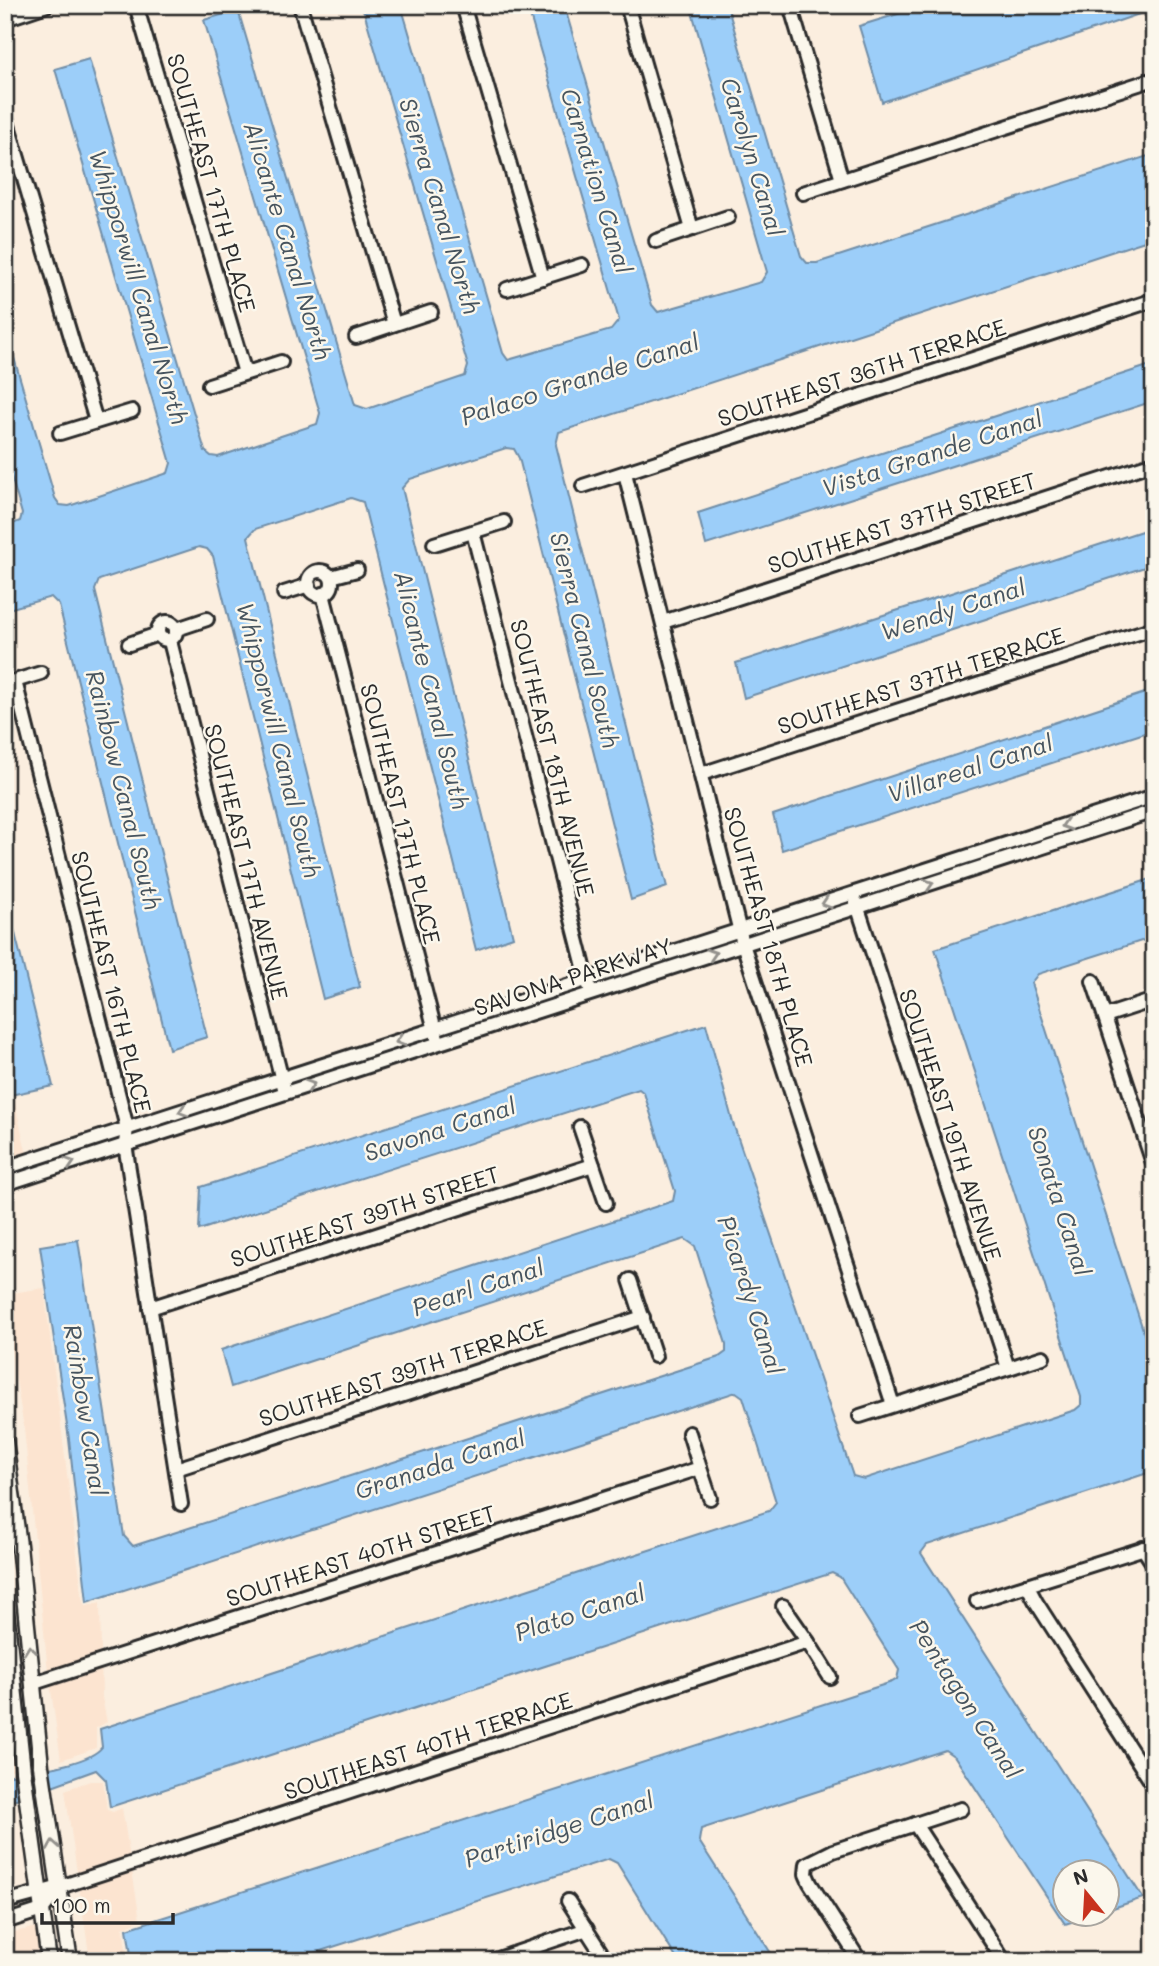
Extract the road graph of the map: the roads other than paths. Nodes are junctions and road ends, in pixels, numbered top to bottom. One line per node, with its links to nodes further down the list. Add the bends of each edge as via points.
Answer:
1 (47, 5): 7 (street)
2 (136, 5): 23 (street, SOUTHEAST 17TH PLACE)
3 (300, 5): 20 (street)
4 (463, 5): 16 (street)
5 (627, 5): 13 (street)
6 (790, 5): 10 (street)
7 (5, 19)
8 (1154, 79): 10 (street)
9 (5, 115): 26 (street)
10 (842, 180): 11 (street)
11 (803, 193)
12 (728, 217): 13 (street)
13 (692, 229): 14 (street)
14 (656, 241)
15 (582, 265): 16 (street)
16 (543, 278): 17 (street)
17 (507, 289)
18 (1154, 300): 29 (street, SOUTHEAST 36TH TERRACE)
19 (431, 312): 20 (street)
20 (394, 324): 21 (street)
21 (356, 337)
22 (281, 362): 23 (street)
23 (245, 373): 24 (street)
24 (209, 385)
25 (132, 411): 26 (street)
26 (96, 421): 27 (street)
27 (60, 433)
28 (1154, 463): 40 (street, SOUTHEAST 37TH STREET)
29 (625, 473): 30 (street, SOUTHEAST 36TH TERRACE); 40 (street, SOUTHEAST 18TH PLACE)
30 (583, 486)
31 (504, 522): 32 (street)
32 (473, 532): 33 (street); 55 (street, SOUTHEAST 18TH AVENUE)
33 (434, 544)
34 (357, 570): 35 (street)
35 (331, 577): 36 (street, via 318,571); 38 (street, via 331,588)
36 (309, 585): 37 (street); 38 (street, via 313,592)
37 (284, 593)
38 (323, 594): 58 (street, SOUTHEAST 17TH PLACE)
39 (207, 619): 42 (street)
40 (663, 622): 46 (street, SOUTHEAST 18TH PLACE)
41 (1154, 628): 46 (street, SOUTHEAST 37TH TERRACE)
42 (168, 635): 43 (street); 59 (street, SOUTHEAST 17TH AVENUE)
43 (129, 644)
44 (41, 673): 45 (street, SOUTHEAST 16TH PLACE)
45 (10, 682): 61 (street, SOUTHEAST 16TH PLACE)
46 (701, 774): 52 (street, SOUTHEAST 18TH PLACE)
47 (1154, 796): 48 (street, SAVONA PARKWAY)
48 (1111, 810): 50 (street); 51 (street, SAVONA PARKWAY, one-way to 51)
49 (1154, 811): 50 (street, SAVONA PARKWAY)
50 (1114, 824): 51 (street, SAVONA PARKWAY, one-way to 50)
51 (856, 901): 52 (street, SAVONA PARKWAY, one-way to 52); 53 (street, SAVONA PARKWAY); 73 (street, SOUTHEAST 19TH AVENUE)
52 (741, 931): 53 (street, SOUTHEAST 18TH PLACE); 55 (street, SAVONA PARKWAY)
53 (743, 944): 55 (street, SAVONA PARKWAY, one-way to 53); 74 (street, SOUTHEAST 18TH PLACE)
54 (1093, 981): 57 (street)
55 (589, 987): 58 (street, SAVONA PARKWAY)
56 (1154, 1000): 57 (street)
57 (1105, 1016): 64 (street)
58 (436, 1036): 59 (street, SAVONA PARKWAY)
59 (283, 1086): 61 (street, SAVONA PARKWAY, one-way to 61); 62 (street, SAVONA PARKWAY)
60 (580, 1127): 63 (street)
61 (127, 1128): 62 (street, SOUTHEAST 16TH PLACE); 65 (street, SAVONA PARKWAY)
62 (125, 1144): 66 (street, SAVONA PARKWAY, one-way to 62); 69 (street, SOUTHEAST 16TH PLACE)
63 (593, 1165): 67 (street); 69 (street, SOUTHEAST 39TH STREET)
64 (1154, 1166)
65 (5, 1168)
66 (5, 1184)
67 (606, 1203)
68 (630, 1280): 70 (street)
69 (150, 1308): 79 (street, SOUTHEAST 16TH PLACE)
70 (643, 1317): 71 (street); 79 (street, SOUTHEAST 39TH TERRACE)
71 (655, 1356)
72 (1043, 1357): 73 (street)
73 (1007, 1368): 74 (street)
74 (893, 1405): 75 (street)
75 (860, 1416)
76 (689, 1433): 78 (street)
77 (5, 1441): 91 (main road, one-way to 77)
78 (700, 1468): 80 (street); 91 (street, SOUTHEAST 40TH STREET)
79 (176, 1469): 81 (street, SOUTHEAST 16TH PLACE)
80 (710, 1498)
81 (181, 1504)
82 (1148, 1546): 83 (street); 84 (street)
83 (1154, 1565)
84 (1027, 1585): 85 (street); 94 (street)
85 (977, 1601)
86 (5, 1602): 89 (main road)
87 (783, 1606): 88 (street)
88 (808, 1642): 90 (street); 97 (street, SOUTHEAST 40TH TERRACE)
89 (11, 1662): 91 (main road); 92 (main road)
90 (831, 1677)
91 (34, 1683): 93 (main road)
92 (9, 1690): 93 (main road); 98 (main road)
93 (36, 1713): 97 (main road, one-way to 93)
94 (1154, 1786)
95 (961, 1809): 96 (street)
96 (915, 1824): 108 (street, via 807,1864 810,1883); 109 (street)
97 (60, 1887): 98 (street, SOUTHEAST 40TH TERRACE); 101 (street); 106 (main road)
98 (40, 1892): 100 (street, SOUTHEAST 40TH TERRACE); 101 (main road)
99 (568, 1900): 103 (street)
100 (5, 1902)
101 (42, 1910): 102 (street); 105 (main road)
102 (5, 1922)
103 (587, 1929): 104 (street); 107 (street)
104 (604, 1956)
105 (49, 1961)
106 (70, 1961)
107 (492, 1961)
108 (860, 1961)
109 (1004, 1961)

